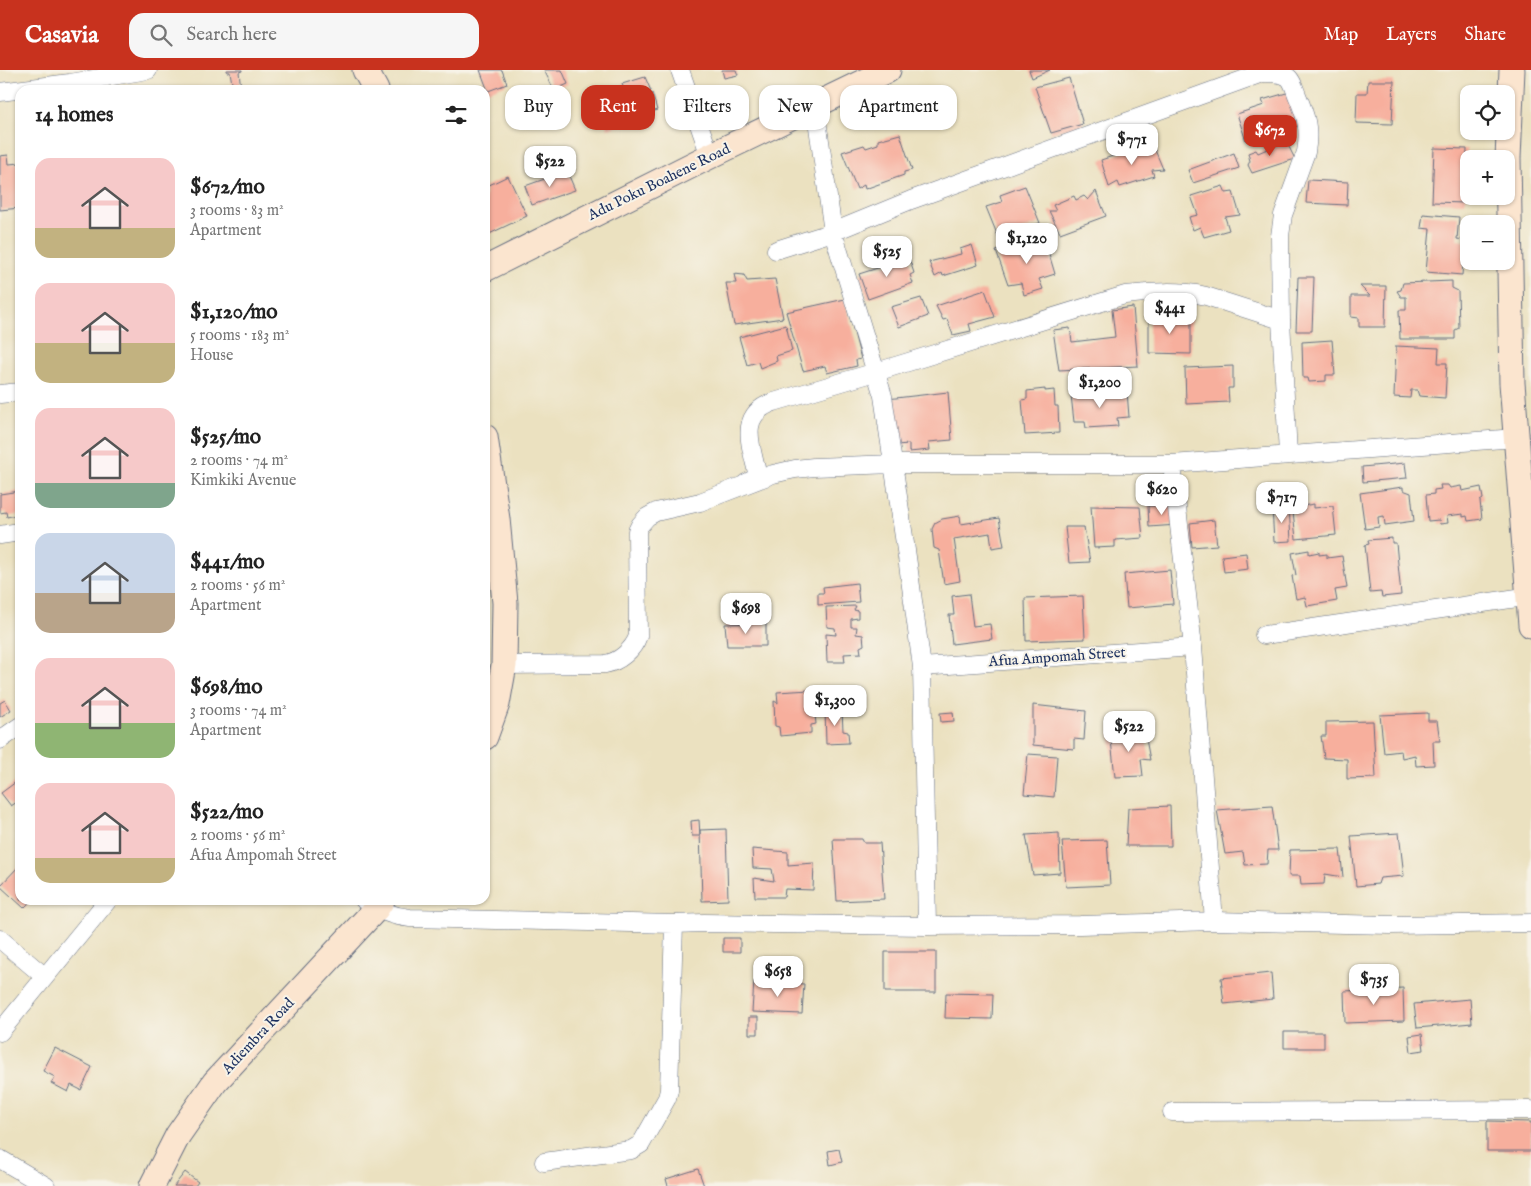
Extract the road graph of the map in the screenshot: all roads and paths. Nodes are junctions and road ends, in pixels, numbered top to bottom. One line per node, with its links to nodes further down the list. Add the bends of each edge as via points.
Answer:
1 (148, 70): 6 (street)
2 (364, 70): 7 (street)
3 (680, 70): 13 (street)
4 (888, 70): 10 (street, Adu Poku Boahene Road)
5 (1512, 70): 21 (street, via 1508,158)
6 (54, 85)
7 (373, 85)
8 (15, 90): 9 (street)
9 (0, 92)
10 (830, 99)
11 (765, 130): 13 (street, Adu Poku Boahene Road)
12 (819, 130): 14 (street)
13 (710, 156): 16 (street, Adu Poku Boahene Road)
14 (834, 232): 15 (street); 17 (street, via 911,200 1253,77 1281,74 1293,84 1306,118 1308,142 1282,215); 18 (street)
15 (776, 250)
16 (490, 266)
17 (1281, 320): 18 (street, via 1194,293 1125,295); 22 (street)
18 (876, 372): 23 (street); 26 (street, via 764,405 752,418 749,431 758,476)
19 (15, 392): 20 (street)
20 (0, 394)
21 (1516, 438): 22 (street); 29 (street)
22 (1288, 455): 24 (street)
23 (894, 464): 24 (street); 26 (street, via 795,469); 34 (street)
24 (1172, 464): 32 (street)
25 (490, 471): 33 (street, via 505,603)
26 (743, 485): 33 (street, via 700,502 656,512 640,525 638,636 632,648 616,661 605,664)
27 (15, 533): 28 (street)
28 (0, 535)
29 (1530, 596): 30 (street); 31 (street)
30 (1531, 625)
31 (1264, 635)
32 (1193, 647): 34 (street, Afua Ampomah Street); 41 (street)
33 (504, 665): 35 (street)
34 (922, 667): 44 (street)
35 (490, 723)
36 (15, 730): 37 (street)
37 (0, 740)
38 (104, 905): 46 (street)
39 (372, 905): 53 (street, Adiembra Road, via 215,1082 178,1135)
40 (378, 905): 43 (street, via 398,916 420,918)
41 (1214, 921): 42 (street, via 1391,925); 44 (street)
42 (1531, 923)
43 (674, 924): 44 (street); 51 (street, via 667,1098 637,1148)
44 (927, 926)
45 (0, 940): 46 (street)
46 (46, 977): 47 (street)
47 (0, 1032)
48 (1531, 1110): 49 (street)
49 (1172, 1112)
50 (0, 1159): 52 (street)
51 (544, 1162)
52 (46, 1186)
53 (152, 1186)

